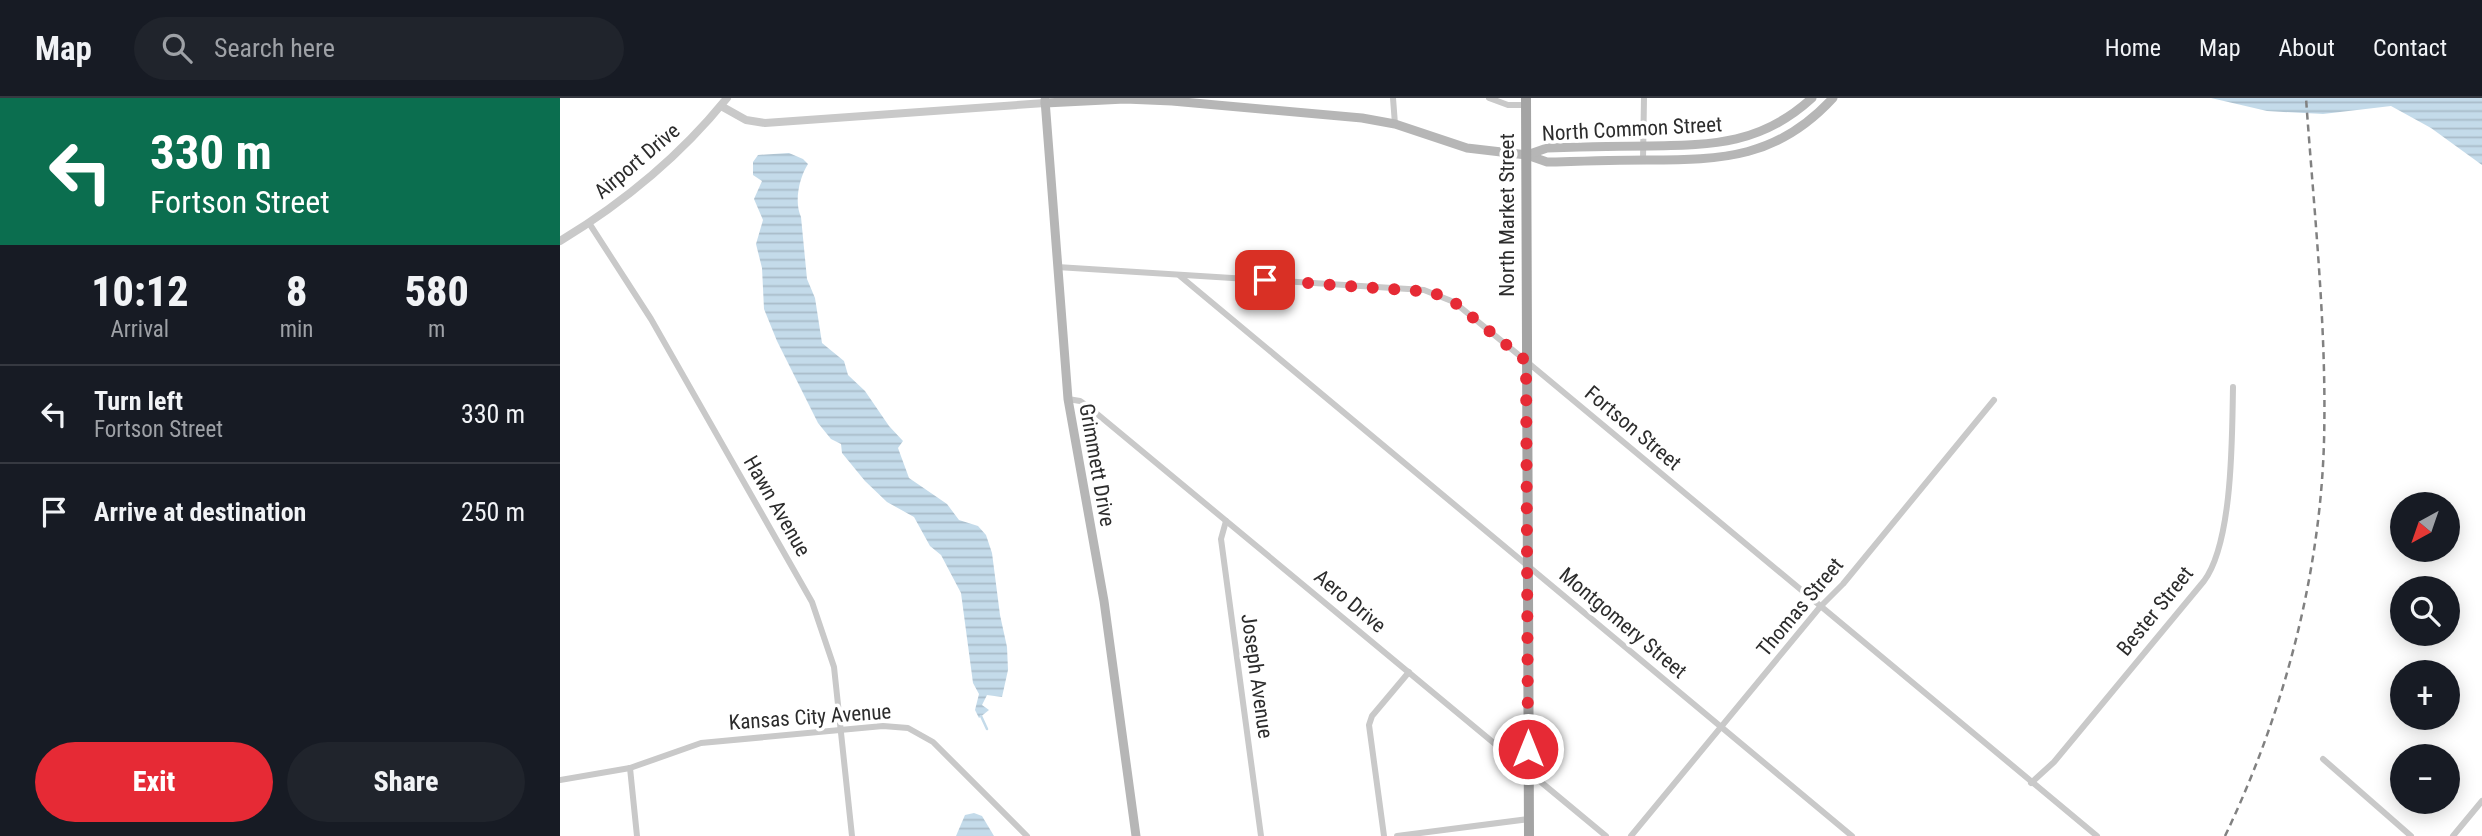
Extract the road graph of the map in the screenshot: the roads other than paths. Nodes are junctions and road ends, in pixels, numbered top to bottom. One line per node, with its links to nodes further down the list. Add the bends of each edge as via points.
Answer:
1 (727, 98): 9 (street, Airport Drive)
2 (1393, 98): 10 (street)
3 (1489, 98): 8 (street, via 1508,105)
4 (1644, 98): 11 (street)
5 (1812, 98): 11 (main road, North Common Street, via 1772,127 1743,138 1714,144)
6 (1833, 98): 13 (main road, North Common Street, via 1789,135 1753,151 1725,158)
7 (1045, 100): 9 (street, North Common Street, via 765,123 746,120); 10 (main road, North Common Street, via 1172,101); 16 (main road, Grimmett Drive)
8 (1526, 102): 12 (main road, North Market Street)
9 (721, 106): 14 (street, Airport Drive, via 658,170)
10 (1395, 124): 12 (main road, North Common Street, via 1466,148)
11 (1643, 146): 12 (main road, North Common Street, via 1547,148); 13 (street)
12 (1527, 155): 13 (main road, North Common Street, via 1546,162); 18 (main road, North Market Street)
13 (1643, 160)
14 (589, 223): 15 (street, Airport Drive); 27 (street, Hawn Avenue, via 651,318 812,602 834,667)
15 (560, 241)
16 (1057, 267): 17 (street, Fortson Street); 20 (main road, Grimmett Drive)
17 (1179, 275): 18 (street, Fortson Street, via 1432,292 1454,302); 23 (street, Montgomery Street)
18 (1526, 361): 23 (main road, North Market Street); 24 (street, Fortson Street)
19 (2233, 387): 32 (street, Bester Street, via 2225,517 2214,565 2054,762)
20 (1068, 399): 22 (street, Aero Drive, via 1090,408); 38 (main road, Grimmett Drive, via 1104,601)
21 (1994, 400): 24 (street, Thomas Street)
22 (1227, 521): 25 (street, Aero Drive); 39 (street, Joseph Avenue, via 1221,539)
23 (1528, 567): 26 (street, Montgomery Street); 30 (main road, North Market Street)
24 (1820, 607): 26 (street, Thomas Street); 32 (street, Fortson Street)
25 (1409, 672): 30 (street, Aero Drive); 40 (street, via 1369,725)
26 (1721, 727): 44 (street, Thomas Street); 45 (street, Montgomery Street)
27 (842, 729): 29 (street, Kansas City Avenue, via 701,743); 36 (street, Hawn Avenue); 37 (street, Kansas City Avenue, via 908,728 933,742)
28 (2323, 759): 47 (street)
29 (631, 768): 31 (street, Kansas City Avenue); 35 (street)
30 (1528, 770): 34 (main road, North Market Street); 43 (street, Aero Drive)
31 (560, 780)
32 (2031, 783): 46 (street, Fortson Street)
33 (2482, 801): 48 (street)
34 (1529, 819): 41 (street); 42 (main road, North Market Street)
35 (637, 836)
36 (852, 836)
37 (1027, 836)
38 (1136, 836)
39 (1261, 836)
40 (1384, 836)
41 (1397, 836)
42 (1529, 836)
43 (1606, 836)
44 (1631, 836)
45 (1852, 836)
46 (2097, 836)
47 (2410, 836)
48 (2452, 836)

